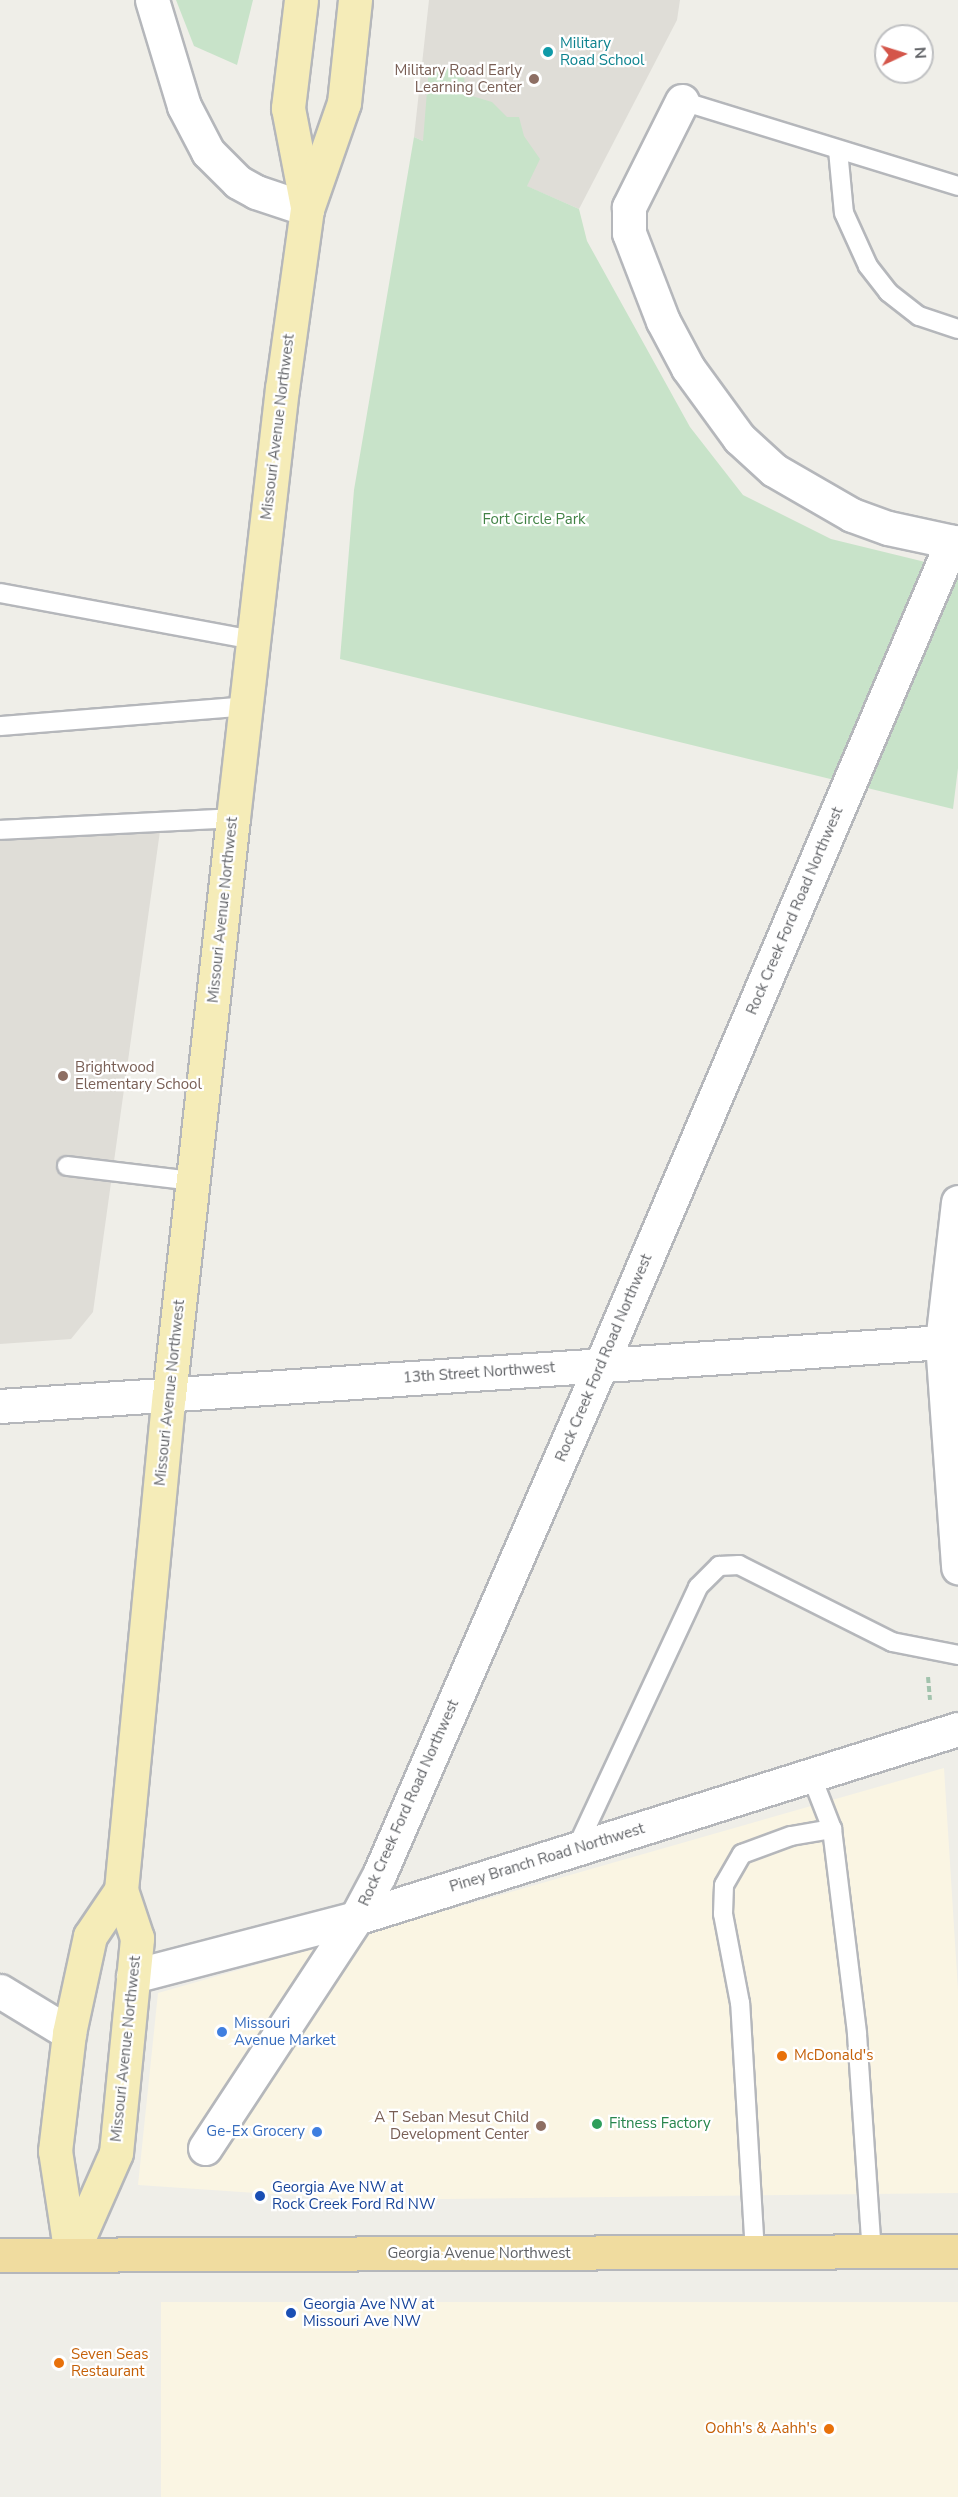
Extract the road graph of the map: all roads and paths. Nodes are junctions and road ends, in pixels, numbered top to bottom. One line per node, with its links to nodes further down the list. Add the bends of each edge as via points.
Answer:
1 (152, 0): 7 (street, via 184,106 208,152 238,182)
2 (301, 0): 7 (main road, via 288,108)
3 (355, 0): 7 (main road, via 344,103)
4 (682, 101): 5 (lane); 9 (street, via 629,207 629,233 663,321 688,368 739,438 774,470 852,515 888,528)
5 (838, 150): 6 (lane); 8 (lane, via 844,213 868,266 888,292 919,316)
6 (958, 186)
7 (307, 209): 11 (main road, Missouri Avenue Northwest)
8 (958, 329)
9 (955, 542): 20 (street, Rock Creek Ford Road Northwest)
10 (0, 593): 11 (lane)
11 (253, 640): 12 (main road, Missouri Avenue Northwest)
12 (246, 706): 13 (lane); 14 (main road, Missouri Avenue Northwest)
13 (0, 726)
14 (233, 818): 15 (lane); 17 (main road, Missouri Avenue Northwest)
15 (0, 830)
16 (67, 1166): 17 (lane)
17 (193, 1181): 21 (main road, Missouri Avenue Northwest)
18 (958, 1202): 19 (street)
19 (950, 1341): 20 (street, 13th Street Northwest); 23 (street)
20 (601, 1365): 21 (street, 13th Street Northwest); 32 (street, Rock Creek Ford Road Northwest)
21 (169, 1395): 22 (street, 13th Street Northwest); 31 (main road, Missouri Avenue Northwest)
22 (0, 1406)
23 (958, 1567)
24 (958, 1655): 30 (lane, via 892,1642 739,1565 719,1566 698,1587)
25 (928, 1670): 26 (path)
26 (930, 1707)
27 (958, 1729): 28 (street, Piney Branch Road Northwest)
28 (811, 1775): 29 (lane); 30 (street, Piney Branch Road Northwest)
29 (832, 1829): 38 (lane, via 857,2034); 39 (lane, via 790,1836 742,1854 724,1885 723,1914 740,2003)
30 (576, 1849): 32 (street, Piney Branch Road Northwest)
31 (121, 1890): 33 (main road, Missouri Avenue Northwest, via 137,1938); 35 (main road, Missouri Avenue Northwest, via 90,1936)
32 (356, 1918): 33 (street, Piney Branch Road Northwest); 36 (street, Rock Creek Ford Road Northwest)
33 (133, 1976): 41 (main road, Missouri Avenue Northwest, via 116,2153)
34 (0, 1991): 35 (street)
35 (69, 2033): 41 (main road, Missouri Avenue Northwest, via 55,2151)
36 (205, 2148)
37 (958, 2251): 38 (highway, Georgia Avenue Northwest)
38 (872, 2252): 39 (highway, Georgia Avenue Northwest)
39 (755, 2253): 41 (highway, Georgia Avenue Northwest)
40 (0, 2255): 41 (highway, Georgia Avenue Northwest)
41 (71, 2255)

